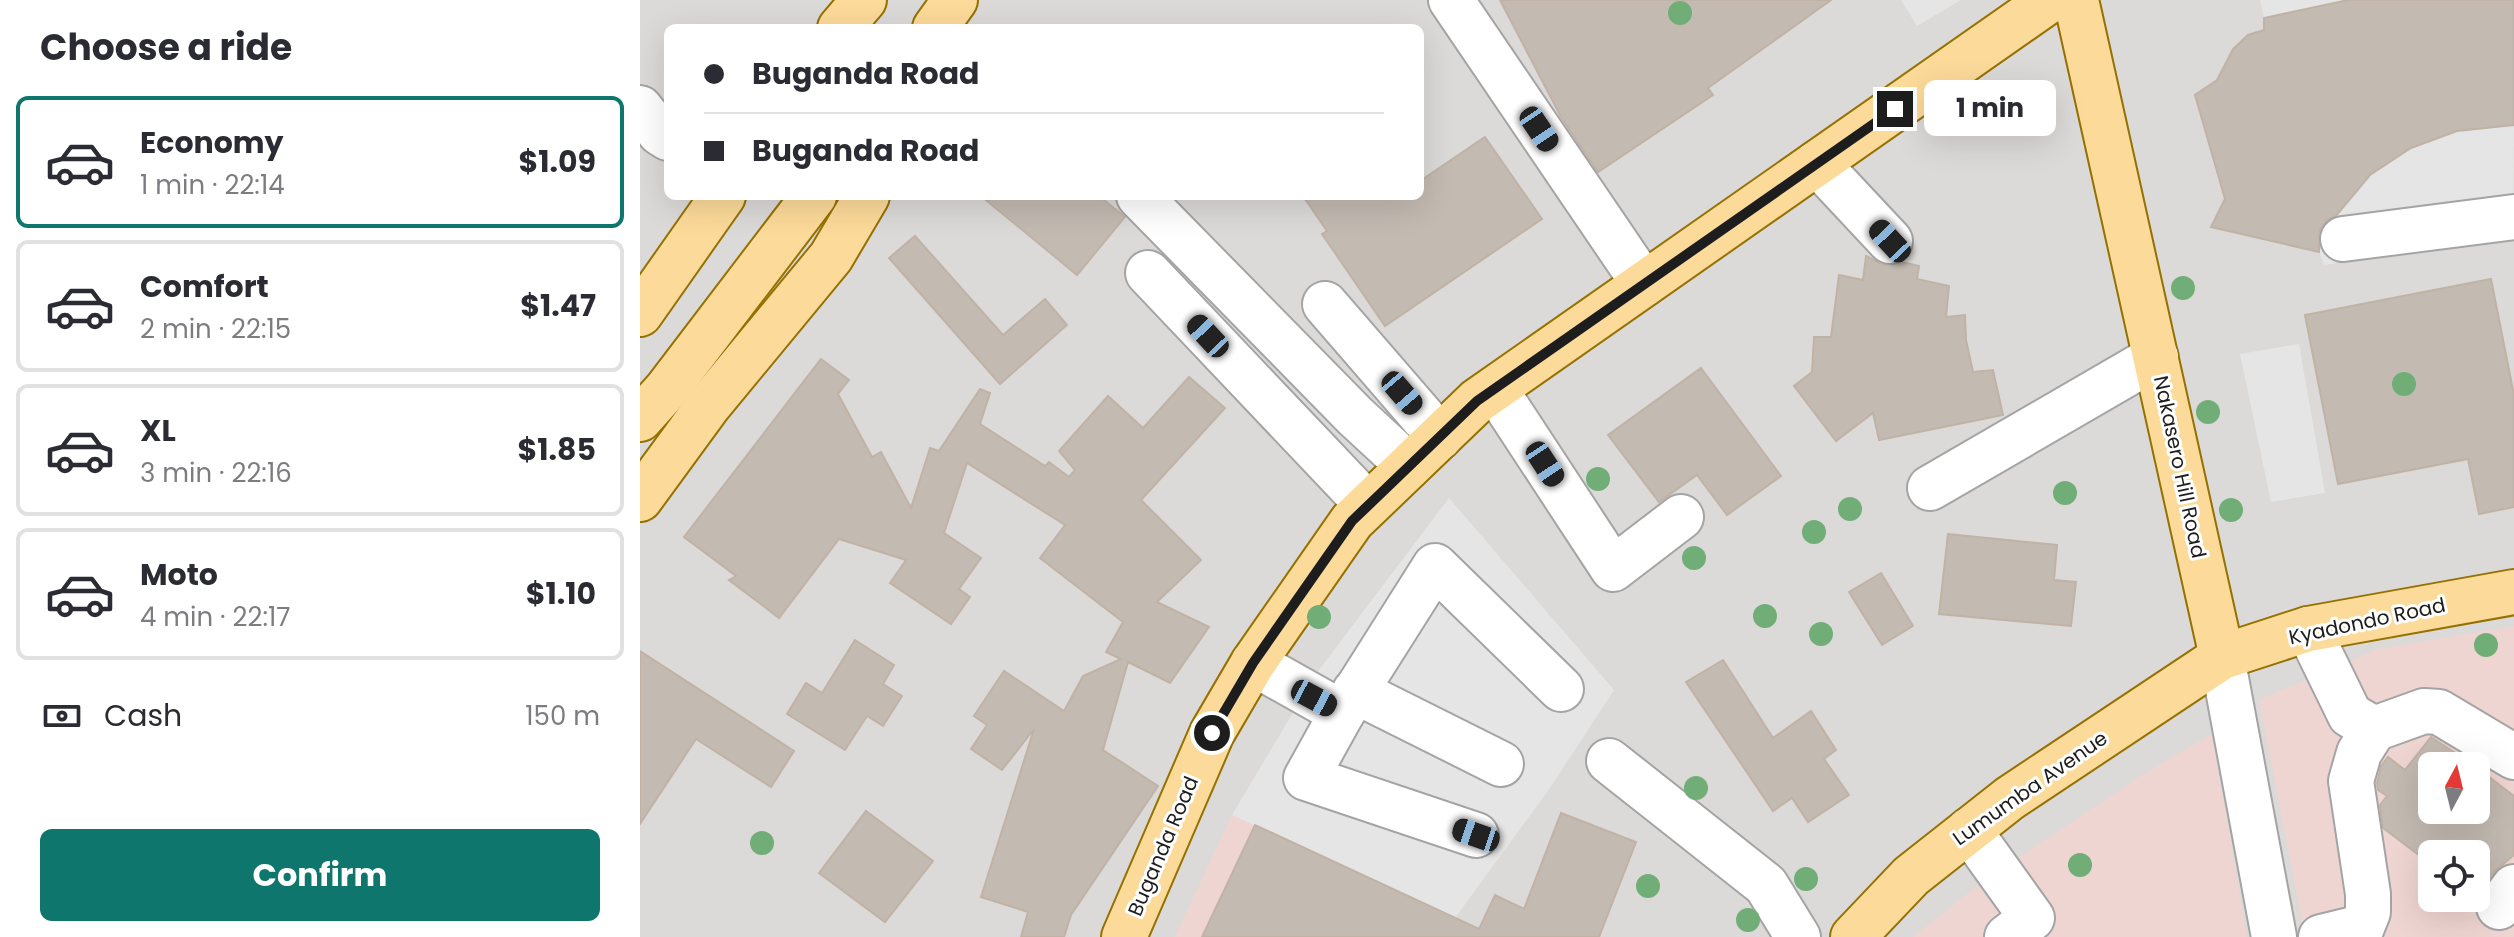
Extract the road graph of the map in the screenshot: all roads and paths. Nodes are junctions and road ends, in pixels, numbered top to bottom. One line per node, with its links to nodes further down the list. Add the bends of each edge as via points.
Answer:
1 (864, 0): 7 (main road)
2 (955, 0): 8 (main road)
3 (969, 0): 9 (main road)
4 (1451, 0): 21 (street)
5 (2050, 0): 12 (main road, Buganda Road)
6 (2076, 0): 24 (main road, Nakasero Hill Road)
7 (843, 24)
8 (938, 24)
9 (958, 24)
10 (640, 108): 11 (street)
11 (664, 136)
12 (1817, 163): 19 (street); 21 (main road, Buganda Road)
13 (720, 200): 23 (main road)
14 (811, 200): 26 (main road)
15 (865, 200): 30 (main road, via 831,257 708,406)
16 (1143, 200): 28 (street)
17 (2514, 217): 18 (street)
18 (2343, 239)
19 (1890, 241)
20 (1148, 273): 31 (street)
21 (1644, 284): 25 (main road, Buganda Road)
22 (1325, 304): 27 (street)
23 (640, 314)
24 (2156, 357): 29 (street); 35 (main road, Nakasero Hill Road)
25 (1495, 389): 27 (main road, Buganda Road); 32 (street, via 1613,569)
26 (640, 419)
27 (1440, 437): 28 (main road, Buganda Road)
28 (1409, 466): 31 (main road, Buganda Road)
29 (1930, 488)
30 (640, 499)
31 (1368, 505): 36 (main road, Buganda Road)
32 (1681, 517)
33 (2514, 592): 34 (main road, Kyadondo Road)
34 (2308, 629): 35 (main road, Kyadondo Road); 39 (street, via 2350,715)
35 (2222, 657): 43 (main road, Lumumba Avenue); 49 (street, Nakasero Hill Road)
36 (1253, 663): 38 (street); 45 (main road, Buganda Road, via 1212,733)
37 (1561, 689): 38 (street, via 1435,566)
38 (1348, 702): 42 (street); 44 (street, via 1306,778)
39 (2374, 729): 40 (street, via 2424,711 2439,712); 50 (street, via 2351,781 2368,912 2362,927)
40 (2514, 757)
41 (1609, 761): 46 (street, via 1766,885)
42 (1501, 764)
43 (1969, 830): 47 (main road, Lumumba Avenue, via 1911,876); 48 (street, via 2032,918)
44 (1476, 835)
45 (1124, 937)
46 (1798, 937)
47 (1853, 937)
48 (2007, 937)
49 (2274, 937)
50 (2321, 937)

